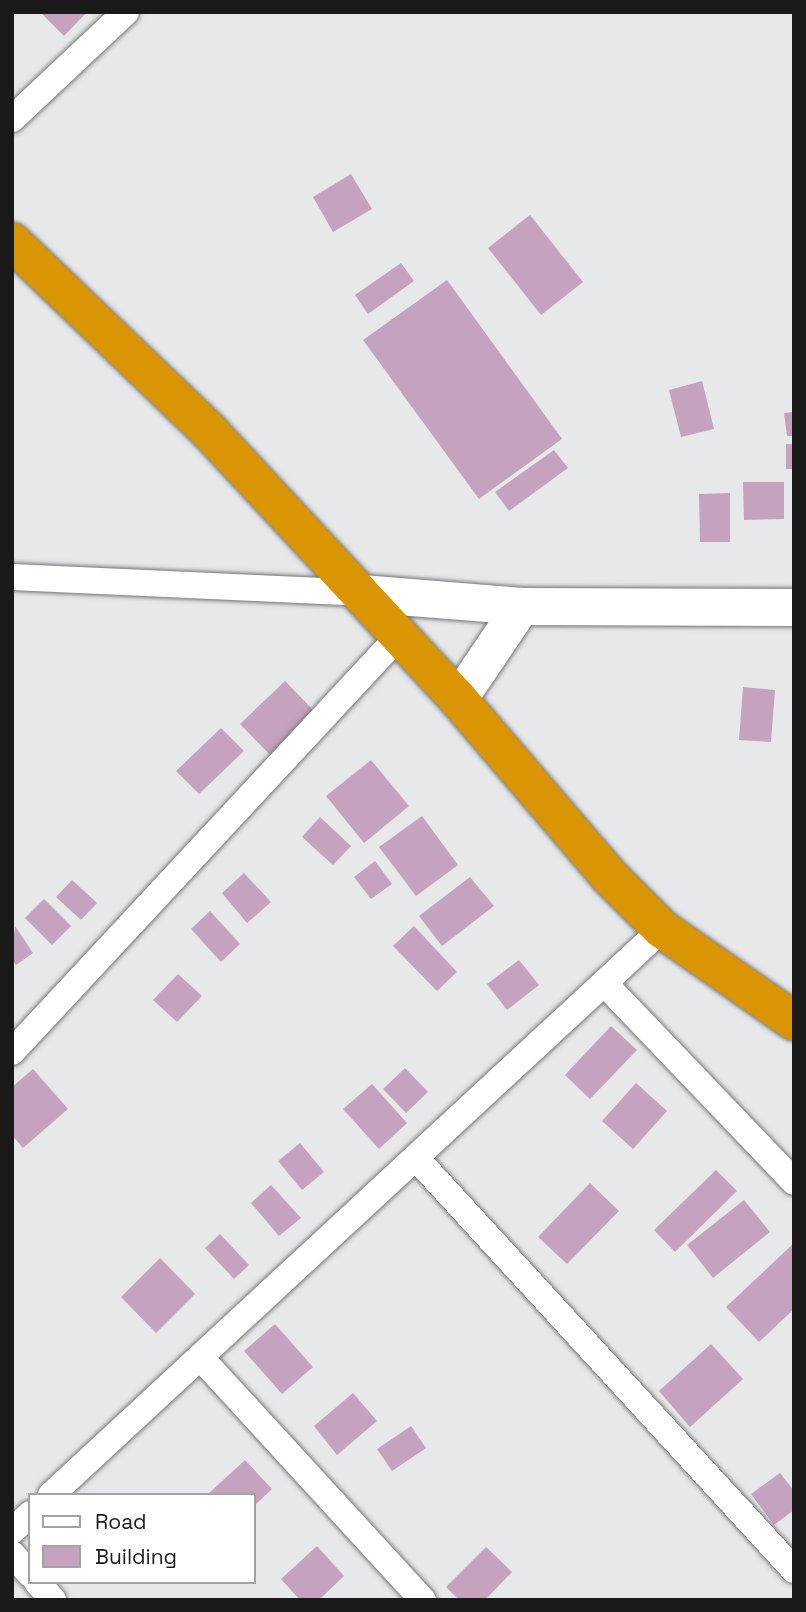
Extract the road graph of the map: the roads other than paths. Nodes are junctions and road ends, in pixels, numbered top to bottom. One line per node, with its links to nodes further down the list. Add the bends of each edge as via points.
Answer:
1 (126, 12): 2 (street)
2 (12, 119)
3 (12, 242): 5 (highway, via 210,432)
4 (12, 576): 5 (street)
5 (361, 593): 6 (main road); 8 (highway)
6 (521, 606): 7 (main road); 9 (main road)
7 (794, 607)
8 (399, 636): 9 (highway); 13 (street)
9 (458, 699): 10 (highway)
10 (662, 929): 11 (street); 12 (highway)
11 (604, 983): 14 (street); 15 (street)
12 (794, 1021)
13 (12, 1052)
14 (416, 1158): 16 (street); 21 (street)
15 (794, 1182)
16 (200, 1357): 17 (street); 25 (street)
17 (53, 1493)
18 (28, 1516): 19 (street)
19 (12, 1531)
20 (12, 1554): 22 (street)
21 (794, 1570)
22 (28, 1572)
23 (39, 1584): 24 (street)
24 (53, 1600)
25 (423, 1600)

